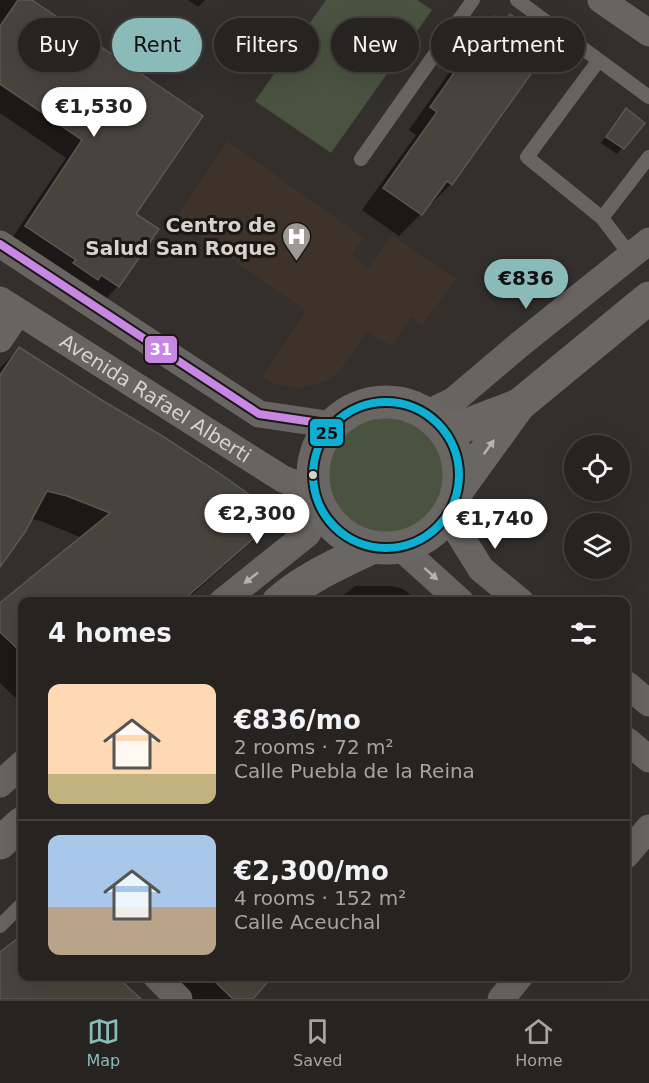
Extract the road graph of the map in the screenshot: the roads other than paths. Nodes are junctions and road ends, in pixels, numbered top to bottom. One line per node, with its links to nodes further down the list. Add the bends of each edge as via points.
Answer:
1 (473, 0): 8 (lane)
2 (517, 0): 5 (lane)
3 (601, 0): 4 (street)
4 (649, 33)
5 (599, 60): 6 (lane); 9 (lane, via 527,157)
6 (649, 97)
7 (649, 157): 9 (lane)
8 (362, 159)
9 (602, 218): 11 (lane)
10 (0, 244): 17 (street, via 259,414)
11 (640, 248): 16 (street, via 453,401)
12 (649, 298): 15 (street)
13 (9, 306): 14 (street); 19 (street, Avenida Rafael Alberti, via 283,479)
14 (0, 339)
15 (519, 405): 16 (street); 18 (street, one-way to 15)
16 (436, 423): 17 (street, via 403,404 378,403 353,410); 18 (street, via 455,450 460,469)
17 (333, 425): 19 (street, via 320,444 313,467)
18 (453, 502): 20 (street, via 435,530 419,541); 25 (street, via 481,570)
19 (322, 508): 20 (street, via 344,535 357,543); 21 (street, one-way to 21, via 307,534); 22 (street, via 308,566)
20 (386, 547): 23 (street, via 339,563); 24 (street, one-way to 24)
21 (228, 597)
22 (287, 597)
23 (289, 597)
24 (454, 597)
25 (515, 597)
26 (630, 687): 27 (street)
27 (649, 703)
28 (630, 743): 29 (street)
29 (649, 759)
30 (18, 768): 31 (street)
31 (0, 784)
32 (18, 827): 34 (street)
33 (649, 828): 35 (street)
34 (0, 843)
35 (630, 850)
36 (18, 908): 37 (lane)
37 (0, 926)
38 (161, 981): 40 (street)
39 (516, 981): 41 (street)
40 (179, 999)
41 (501, 999)

